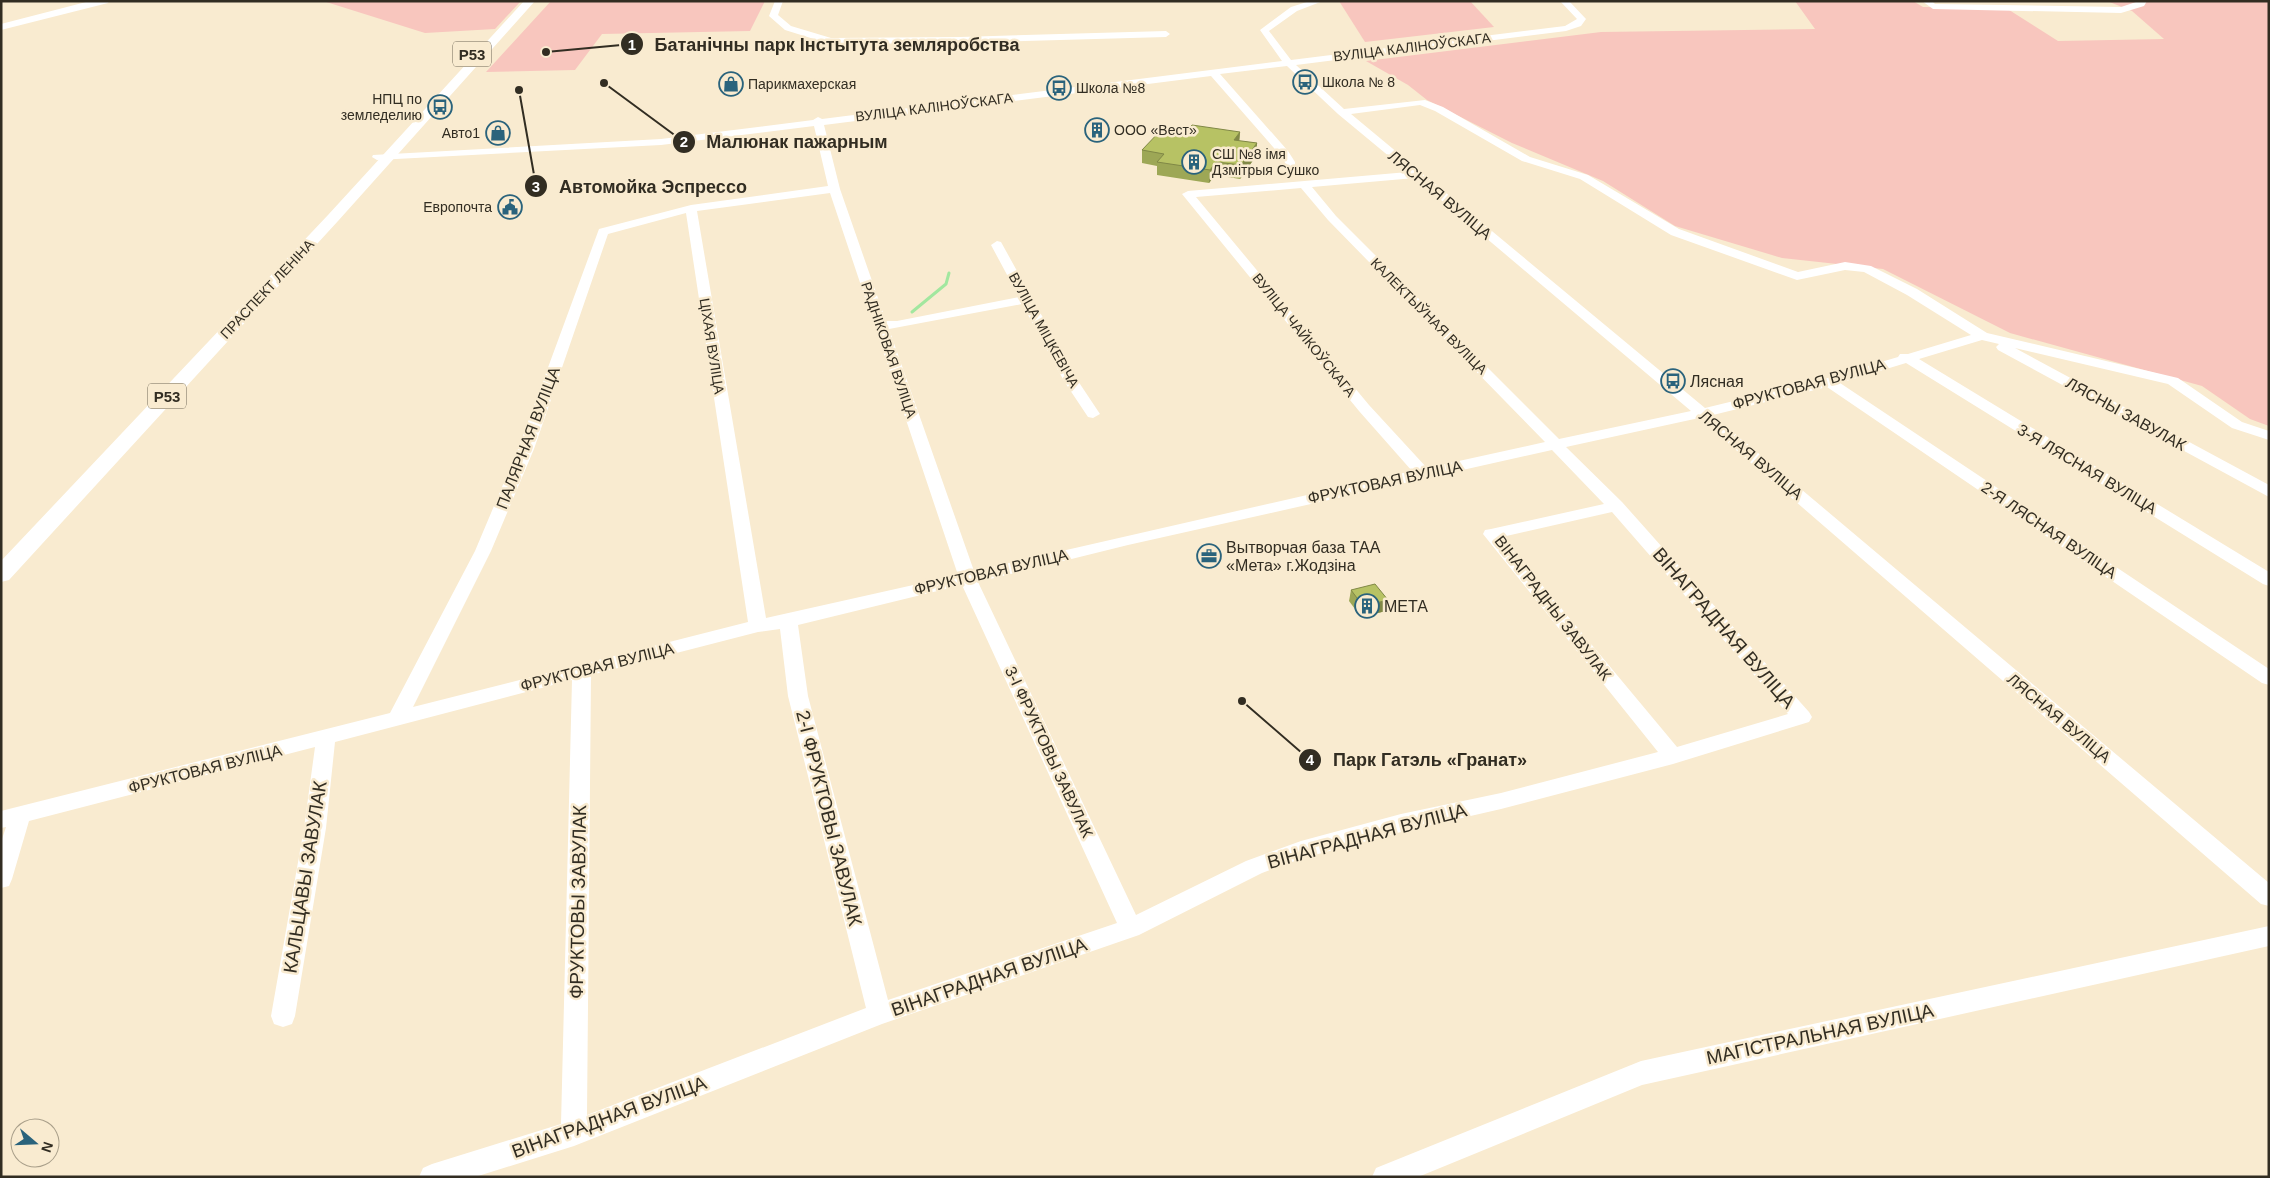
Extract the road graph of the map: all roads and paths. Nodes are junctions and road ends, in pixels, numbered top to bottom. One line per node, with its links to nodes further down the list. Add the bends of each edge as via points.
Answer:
1 (104, 1): 9 (main road)
2 (522, 1): 15 (main road, ПРАСПЕКТ ЛЕНІНА / Р53)
3 (530, 1): 15 (main road, ПРАСПЕКТ ЛЕНІНА / Р53)
4 (778, 1): 10 (street, via 773,16 788,28 830,41)
5 (1319, 1): 11 (street, ЛЯСНАЯ ВУЛІЦА, via 1294,9 1264,30)
6 (1564, 1): 11 (street, ВУЛІЦА КАЛІНОЎСКАГА, via 1582,19 1578,24)
7 (2143, 1): 8 (street, via 2120,10)
8 (1930, 4)
9 (1, 27)
10 (1166, 34)
11 (1288, 62): 12 (street, ВУЛІЦА КАЛІНОЎСКАГА); 13 (street, ЛЯСНАЯ ВУЛІЦА)
12 (1213, 72): 14 (street, ВУЛІЦА КАЛІНОЎСКАГА); 16 (street, via 1284,153 1290,162)
13 (1342, 112): 17 (street, ЛЯСНАЯ ВУЛІЦА); 24 (street, ЛЯСНЫ ЗАВУЛАК, via 1421,102 1526,159 1584,177 1675,232 1797,276 1845,266 1867,269 1905,288)
14 (818, 120): 15 (street, ВУЛІЦА КАЛІНОЎСКАГА, via 632,145); 19 (street, РАДНІКОВАЯ ВУЛІЦА)
15 (386, 153): 34 (main road, ПРАСПЕКТ ЛЕНІНА / Р53); 35 (main road, ПРАСПЕКТ ЛЕНІНА / Р53)
16 (1289, 170)
17 (1416, 175): 18 (street); 27 (street, ЛЯСНАЯ ВУЛІЦА)
18 (1303, 183): 30 (street, КАЛЕКТЫЎНАЯ ВУЛІЦА, via 1332,218); 31 (street, ВУЛІЦА ЧАЙКОЎСКАГА, via 1188,194 1364,408)
19 (834, 189): 20 (street); 23 (street, РАДНІКОВАЯ ВУЛІЦА)
20 (691, 208): 39 (street, ЦІХАЯ ВУЛІЦА); 42 (street, ПАЛЯРНАЯ ВУЛІЦА, via 603,232 522,458 483,551)
21 (997, 245): 22 (street, ВУЛІЦА МІЦКЕВІЧА)
22 (1026, 299): 23 (street, via 897,325); 28 (street, ВУЛІЦА МІЦКЕВІЧА)
23 (881, 325): 36 (street, РАДНІКОВАЯ ВУЛІЦА)
24 (1982, 336): 25 (street, ФРУКТОВАЯ ВУЛІЦА); 29 (street, via 2173,381 2237,425); 32 (street, ЛЯСНЫ ЗАВУЛАК)
25 (1905, 357): 26 (street, ФРУКТОВАЯ ВУЛІЦА); 37 (street, 3-Я ЛЯСНАЯ ВУЛІЦА)
26 (1829, 382): 27 (street, ФРУКТОВАЯ ВУЛІЦА); 41 (street, 2-Я ЛЯСНАЯ ВУЛІЦА)
27 (1702, 413): 30 (street, ФРУКТОВАЯ ВУЛІЦА); 47 (street, ЛЯСНАЯ ВУЛІЦА)
28 (1093, 414)
29 (2269, 436)
30 (1558, 445): 31 (street, ФРУКТОВАЯ ВУЛІЦА); 33 (street, ВІНАГРАДНАЯ ВУЛІЦА)
31 (1423, 473): 36 (street, ФРУКТОВАЯ ВУЛІЦА)
32 (2269, 492)
33 (1616, 506): 44 (street, ВІНАГРАДНЫ ЗАВУЛАК, via 1491,534); 44 (street, ВІНАГРАДНАЯ ВУЛІЦА, via 1802,717)
34 (1, 556)
35 (1, 575)
36 (967, 577): 38 (street, ФРУКТОВАЯ ВУЛІЦА); 48 (street, 3-І ФРУКТОВЫ ЗАВУЛАК)
37 (2269, 580)
38 (788, 621): 39 (street, ФРУКТОВАЯ ВУЛІЦА); 50 (street, 2-І ФРУКТОВЫ ЗАВУЛАК, via 798,696)
39 (758, 626): 40 (street, ФРУКТОВАЯ ВУЛІЦА)
40 (582, 671): 42 (street, ФРУКТОВАЯ ВУЛІЦА); 52 (street, ФРУКТОВЫ ЗАВУЛАК)
41 (2269, 678)
42 (397, 719): 43 (street, ФРУКТОВАЯ ВУЛІЦА)
43 (326, 738): 45 (street, ФРУКТОВАЯ ВУЛІЦА); 51 (street, КАЛЬЦАВЫ ЗАВУЛАК)
44 (1672, 756): 48 (street, ВІНАГРАДНАЯ ВУЛІЦА, via 1301,850 1254,866)
45 (11, 818): 46 (street)
46 (1, 879)
47 (2269, 897)
48 (1131, 928): 50 (street, ВІНАГРАДНАЯ ВУЛІЦА)
49 (2269, 936): 54 (street, МАГІСТРАЛЬНАЯ ВУЛІЦА, via 1641,1074)
50 (880, 1014): 52 (street, ВІНАГРАДНАЯ ВУЛІЦА)
51 (283, 1016)
52 (574, 1133): 53 (street, ВІНАГРАДНАЯ ВУЛІЦА)
53 (432, 1177)
54 (1385, 1177)

